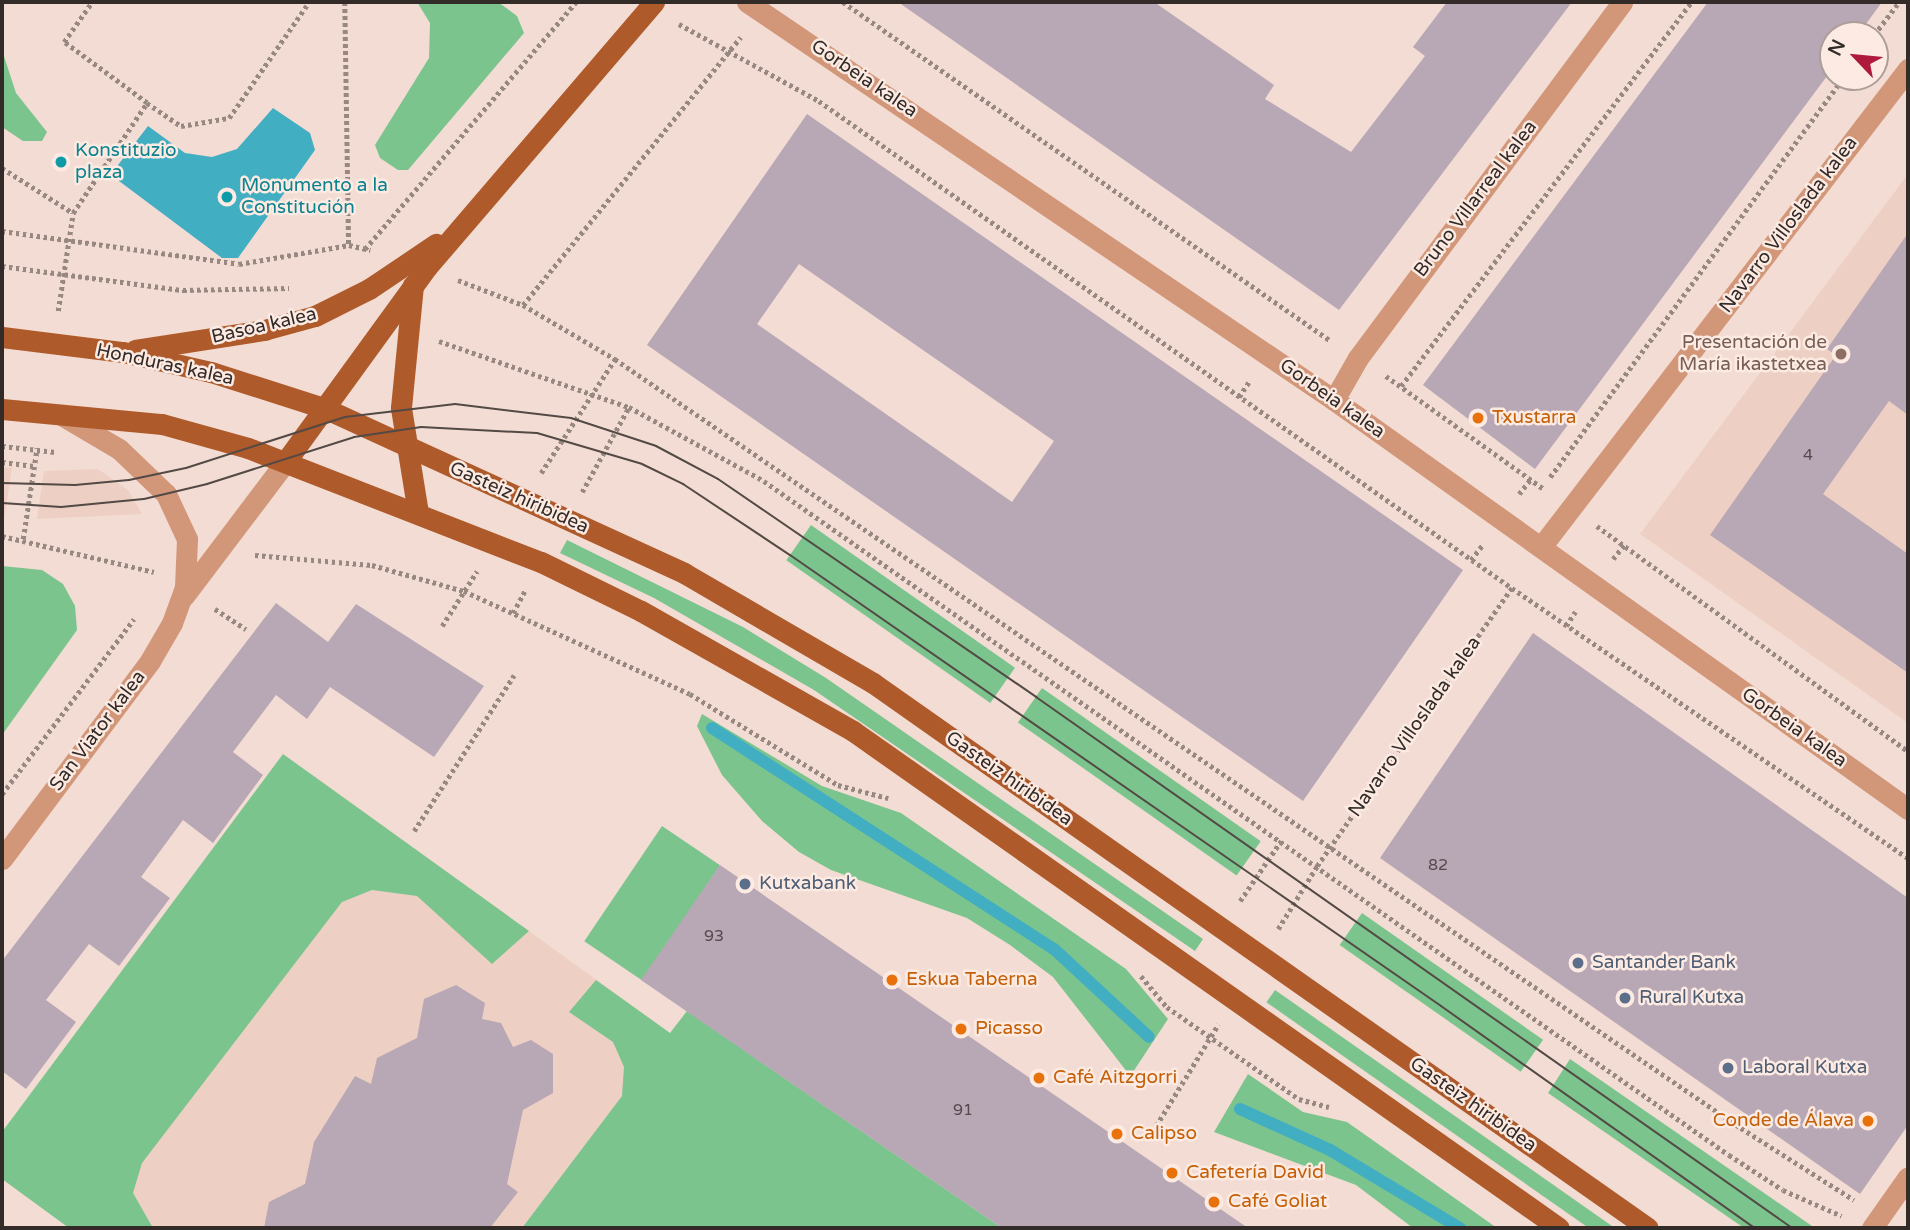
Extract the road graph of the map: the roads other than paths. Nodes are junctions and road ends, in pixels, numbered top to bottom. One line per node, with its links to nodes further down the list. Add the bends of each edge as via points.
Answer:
1 (747, 2): 9 (street, Gorbeia kalea)
2 (1622, 2): 9 (street, Bruno Villarreal kalea, via 1358,358)
3 (653, 3): 5 (main road, Basoa kalea, via 463,224)
4 (1908, 69): 16 (street, Navarro Villoslada kalea)
5 (418, 265): 6 (main road, Basoa kalea); 8 (main road, Basoa kalea, via 339,306 264,330)
6 (413, 285): 10 (main road, Basoa kalea); 13 (main road, via 401,375)
7 (2, 337): 8 (main road, Honduras kalea)
8 (123, 352): 10 (main road, Honduras kalea, via 211,372)
9 (1334, 400): 16 (street, Gorbeia kalea)
10 (324, 408): 13 (main road, Gasteiz hiribidea); 14 (main road, Basoa kalea)
11 (2, 409): 12 (main road)
12 (53, 415): 14 (main road, via 162,424); 17 (street, San Viator kalea, via 119,449 166,494 184,527)
13 (406, 447): 15 (main road); 22 (main road, Gasteiz hiribidea, via 684,573 873,682)
14 (286, 461): 15 (main road); 17 (street, San Viator kalea)
15 (418, 513): 21 (main road, via 541,562 641,611 853,731)
16 (1541, 548): 18 (street, Gorbeia kalea)
17 (186, 591): 19 (street, San Viator kalea, via 150,661)
18 (1908, 809)
19 (2, 859)
20 (1908, 1177): 23 (street)
21 (1559, 1228)
22 (1648, 1228)
23 (1872, 1228)

